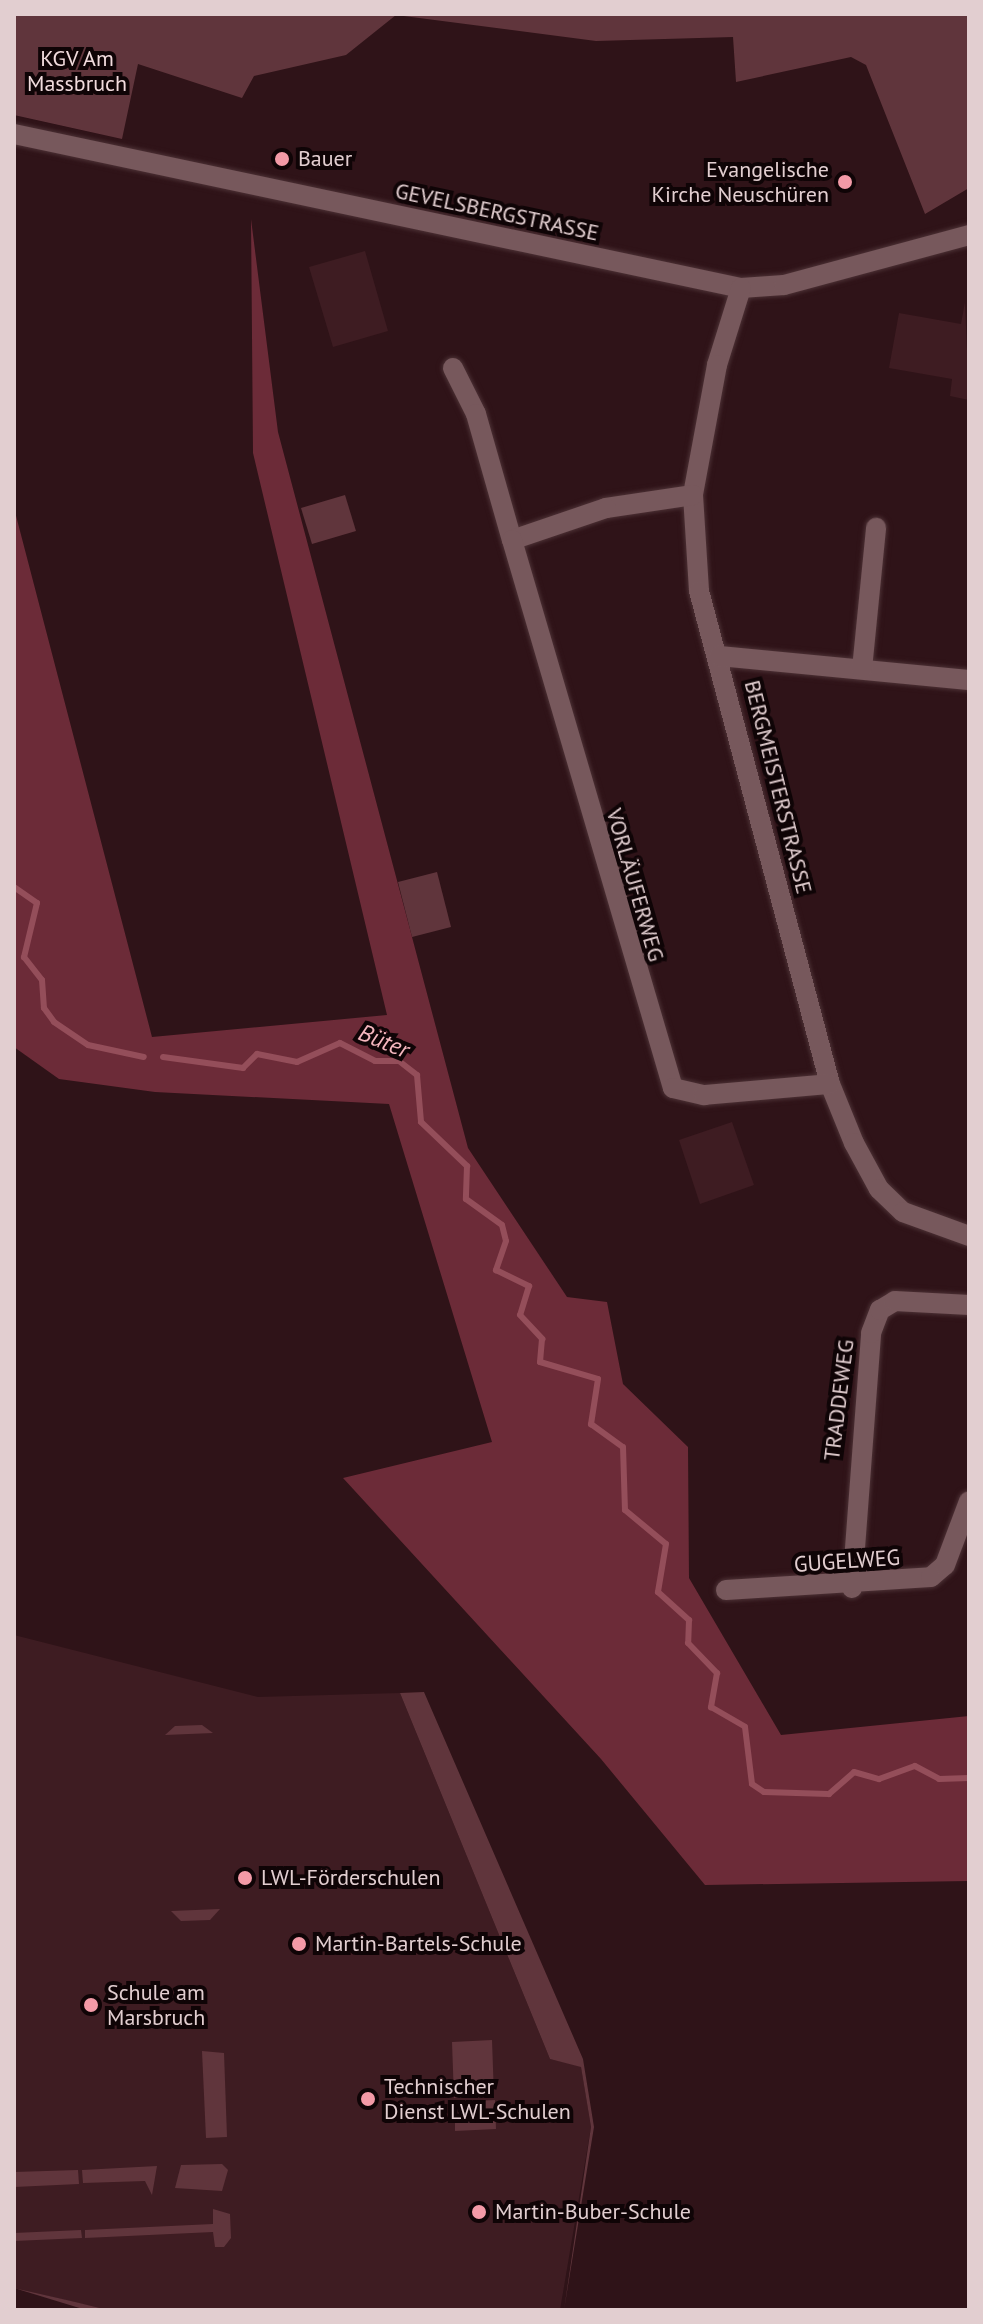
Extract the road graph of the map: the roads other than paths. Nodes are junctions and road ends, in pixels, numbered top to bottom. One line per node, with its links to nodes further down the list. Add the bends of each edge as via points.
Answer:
1 (14, 134): 3 (street, GEVELSBERGSTRASSE)
2 (969, 235): 3 (street, GEVELSBERGSTRASSE, via 784,285)
3 (741, 288): 5 (street, BERGMEISTERSTRASSE, via 717,365)
4 (453, 368): 7 (street, VORLÄUFERWEG, via 476,414)
5 (693, 495): 7 (street, via 606,508); 8 (street, BERGMEISTERSTRASSE, via 695,572)
6 (876, 528): 9 (street)
7 (512, 540): 11 (street, VORLÄUFERWEG, via 673,1088 704,1095)
8 (719, 656): 9 (street); 11 (street, BERGMEISTERSTRASSE)
9 (862, 669): 10 (street)
10 (969, 680)
11 (830, 1084): 12 (street, BERGMEISTERSTRASSE, via 879,1189 903,1212)
12 (969, 1236)
13 (969, 1305): 15 (street, TRADDEWEG, via 895,1301 880,1310 871,1333 855,1461)
14 (969, 1501): 15 (street, GUGELWEG, via 945,1565 931,1577)
15 (852, 1588): 16 (street, GUGELWEG)
16 (726, 1590)

